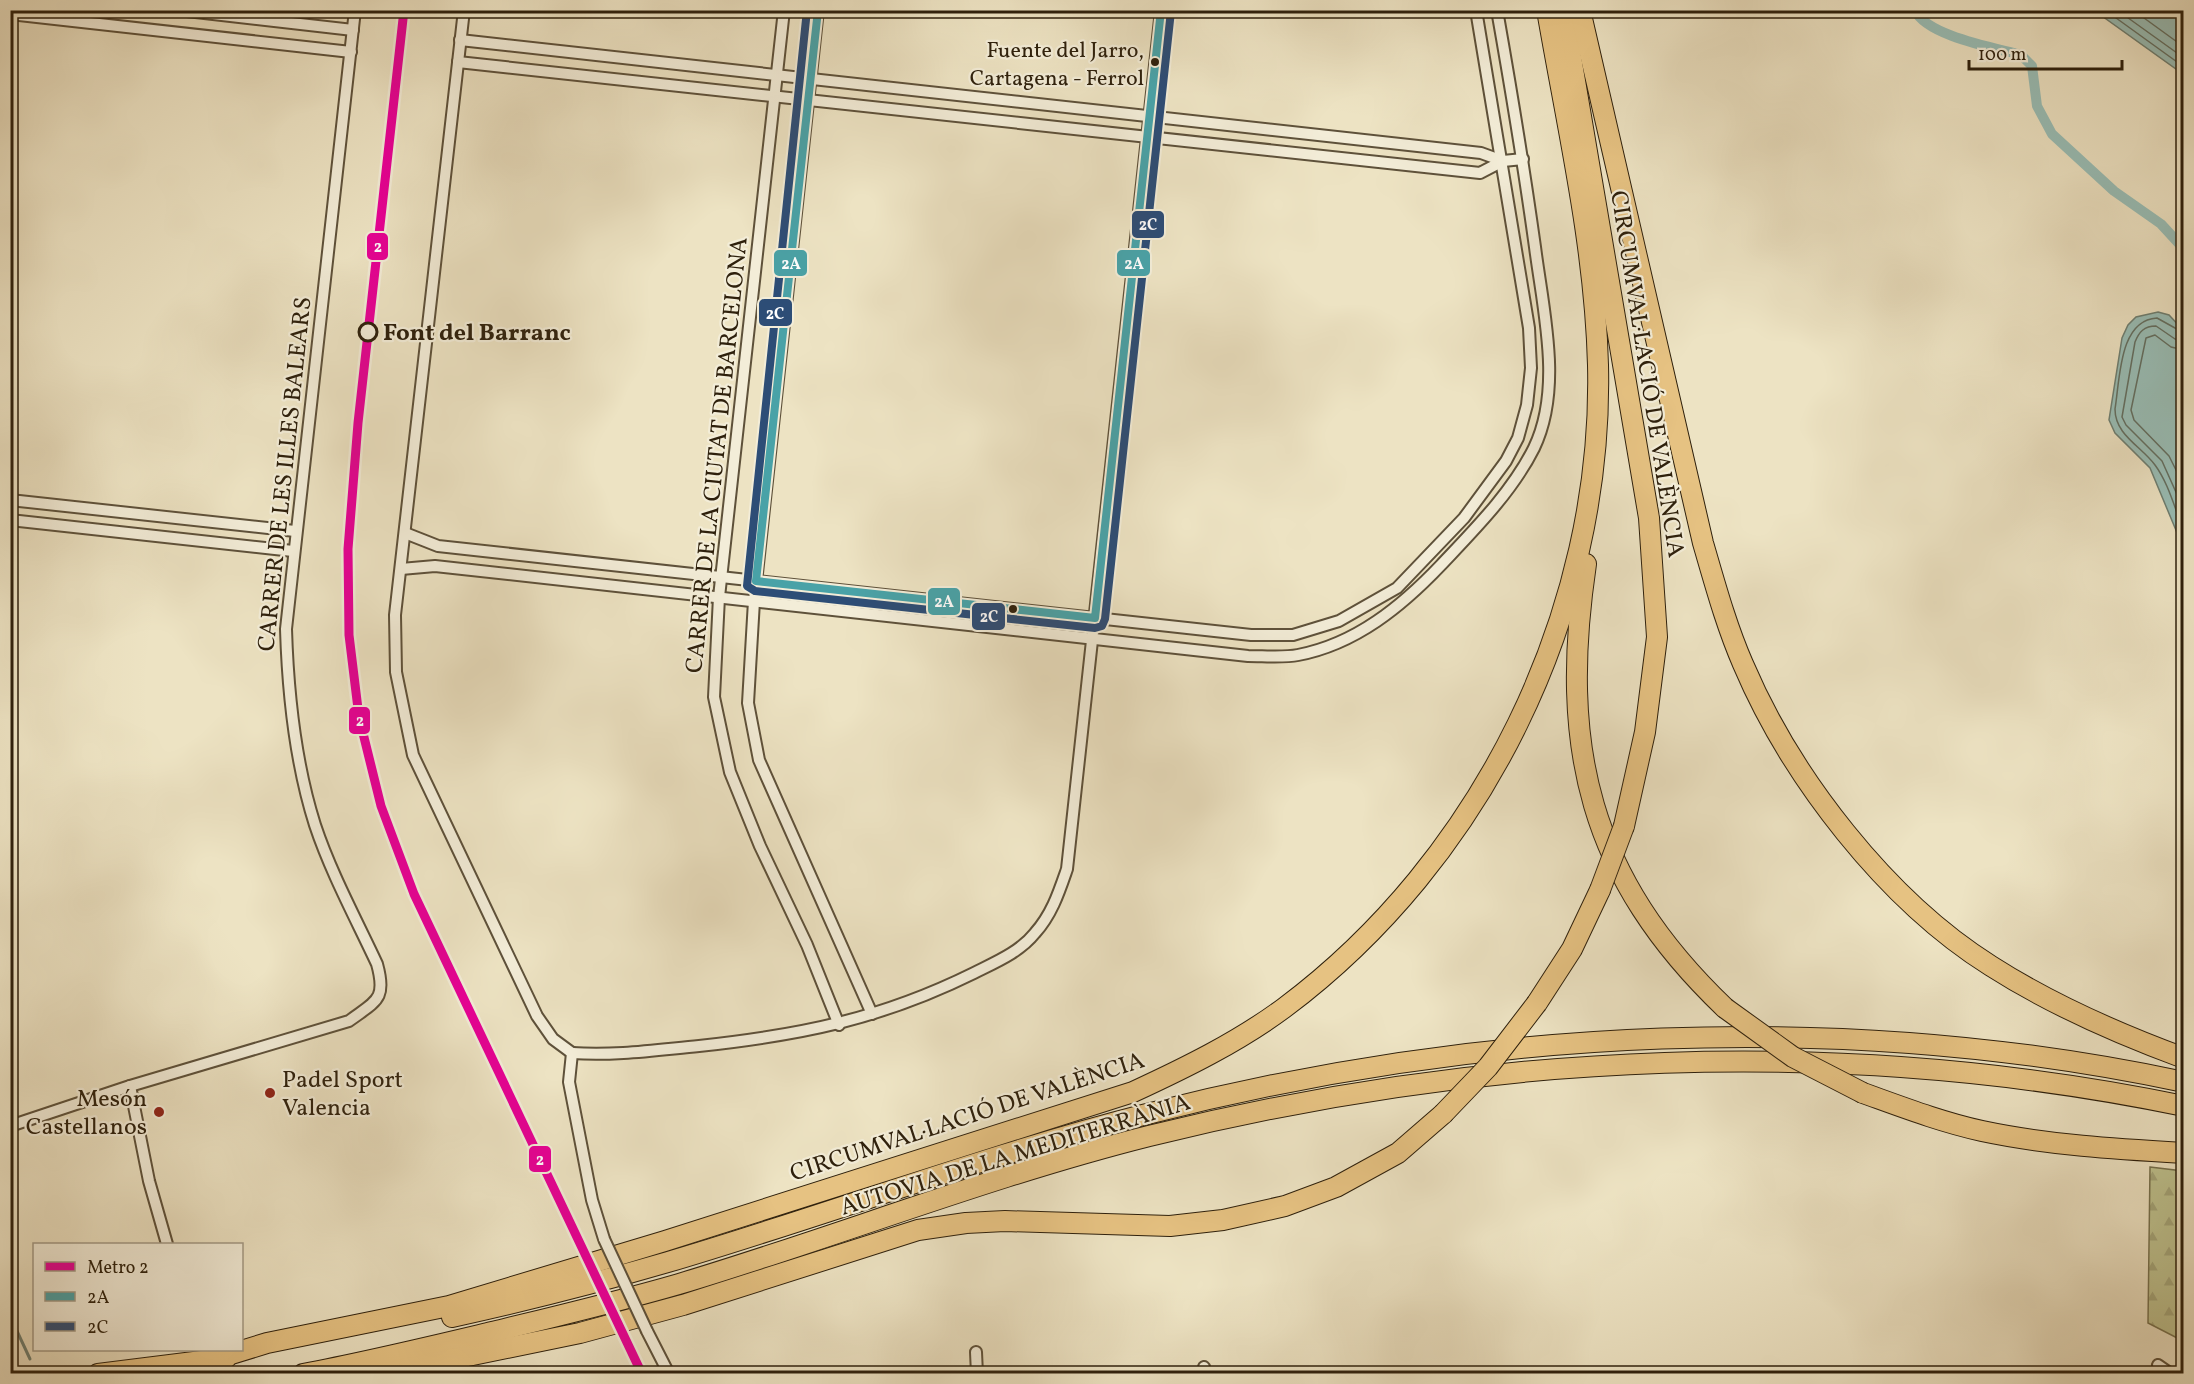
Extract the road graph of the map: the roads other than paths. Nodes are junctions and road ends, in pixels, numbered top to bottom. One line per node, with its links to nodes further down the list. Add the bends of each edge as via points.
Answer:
1 (178, 10): 13 (street)
2 (355, 10): 13 (street, CARRER DE LES ILLES BALEARS)
3 (464, 10): 14 (street)
4 (784, 10): 17 (street, CARRER DE LA CIUTAT DE BARCELONA)
5 (818, 10): 18 (street)
6 (1161, 10): 21 (street)
7 (1476, 10): 24 (street)
8 (1497, 10): 23 (street)
9 (1547, 10): 26 (highway, CIRCUMVAL·LACIÓ DE VALÈNCIA, via 1594,312 1598,365 1596,442)
10 (1563, 10): 55 (highway, CIRCUMVAL·LACIÓ DE VALÈNCIA, bridge, via 1633,414 1650,530 1657,637 1645,732 1624,826 1600,890 1572,949 1488,1067 1398,1153 1335,1187 1285,1206 1223,1220 1170,1226 1005,1221 918,1230 683,1305 580,1333)
11 (1580, 10): 41 (highway, via 1703,543 1743,664 1791,756 1822,802 1881,872 1931,920 1981,959 2049,1001 2106,1029)
12 (10, 14): 15 (street)
13 (353, 30): 15 (street, CARRER DE LES ILLES BALEARS)
14 (460, 40): 16 (street); 17 (street)
15 (351, 52): 28 (street, CARRER DE LES ILLES BALEARS)
16 (458, 62): 19 (street); 29 (street)
17 (777, 76): 18 (street); 19 (street, CARRER DE LA CIUTAT DE BARCELONA)
18 (811, 79): 20 (street); 21 (street)
19 (775, 97): 20 (street); 32 (street, CARRER DE LA CIUTAT DE BARCELONA)
20 (808, 100): 22 (street); 33 (street)
21 (1149, 117): 22 (street); 24 (street, via 1481,153)
22 (1147, 137): 24 (street, via 1480,173); 36 (street)
23 (1523, 159): 24 (street); 37 (street, via 1550,369 1544,414 1534,447 1476,529 1409,599 1350,638 1298,655 1248,656)
24 (1503, 161): 36 (street, via 1529,328 1531,368 1527,405 1518,438 1506,461 1464,518 1397,588 1339,621 1293,635 1251,635)
25 (10, 500): 28 (street)
26 (1588, 513): 46 (highway, bridge, via 1575,695 1589,790 1629,889 1662,939 1711,995 1793,1057 1863,1093 1911,1111 1982,1131 2040,1141); 48 (highway, CIRCUMVAL·LACIÓ DE VALÈNCIA, via 1562,614 1521,717 1478,798 1415,885 1356,949 1273,1015 1190,1066 1133,1092 449,1306)
27 (10, 520): 30 (street)
28 (295, 531): 30 (street, CARRER DE LES ILLES BALEARS)
29 (405, 534): 31 (street); 32 (street, via 438,546)
30 (293, 550): 43 (street, CARRER DE LES ILLES BALEARS, via 286,629 288,687 298,755 315,825 377,964 383,986 379,999 349,1021)
31 (400, 570): 34 (street, via 435,566); 40 (street, via 395,615 396,672 413,755 537,1016 552,1039)
32 (721, 577): 33 (street); 34 (street, CARRER DE LA CIUTAT DE BARCELONA)
33 (756, 581): 35 (street); 36 (street)
34 (719, 597): 35 (street); 39 (street, CARRER DE LA CIUTAT DE BARCELONA, via 714,697 730,772)
35 (754, 601): 37 (street); 38 (street, via 748,703 759,760)
36 (1095, 618): 37 (street)
37 (1092, 639): 38 (street, via 1067,869 1053,910 1034,935 1008,956 947,986)
38 (872, 1014): 39 (street)
39 (839, 1025): 40 (street, via 779,1037 621,1054)
40 (572, 1053): 56 (street, bridge, via 568,1082 592,1200 604,1239)
41 (2184, 1058)
42 (2184, 1082): 51 (highway, AUTOVIA DE LA MEDITERRÀNIA, via 2026,1056 1832,1039 1712,1037 1565,1043 1428,1057 1236,1092 1141,1115 566,1291 351,1341 267,1356)
43 (130, 1086): 45 (street); 47 (street)
44 (2184, 1106): 54 (highway, AUTOVIA DE LA MEDITERRÀNIA, via 2025,1079 1830,1062 1711,1060 1570,1066 1372,1090 1146,1137 677,1285)
45 (10, 1126)
46 (2184, 1153)
47 (166, 1243)
48 (243, 1350)
49 (241, 1351): 51 (highway, CIRCUMVAL·LACIÓ DE VALÈNCIA)
50 (976, 1352): 57 (street)
51 (215, 1359): 53 (highway, AUTOVIA DE LA MEDITERRÀNIA)
52 (2158, 1365): 58 (street)
53 (98, 1374)
54 (303, 1374)
55 (380, 1374)
56 (669, 1374)
57 (976, 1374)
58 (2171, 1374)

